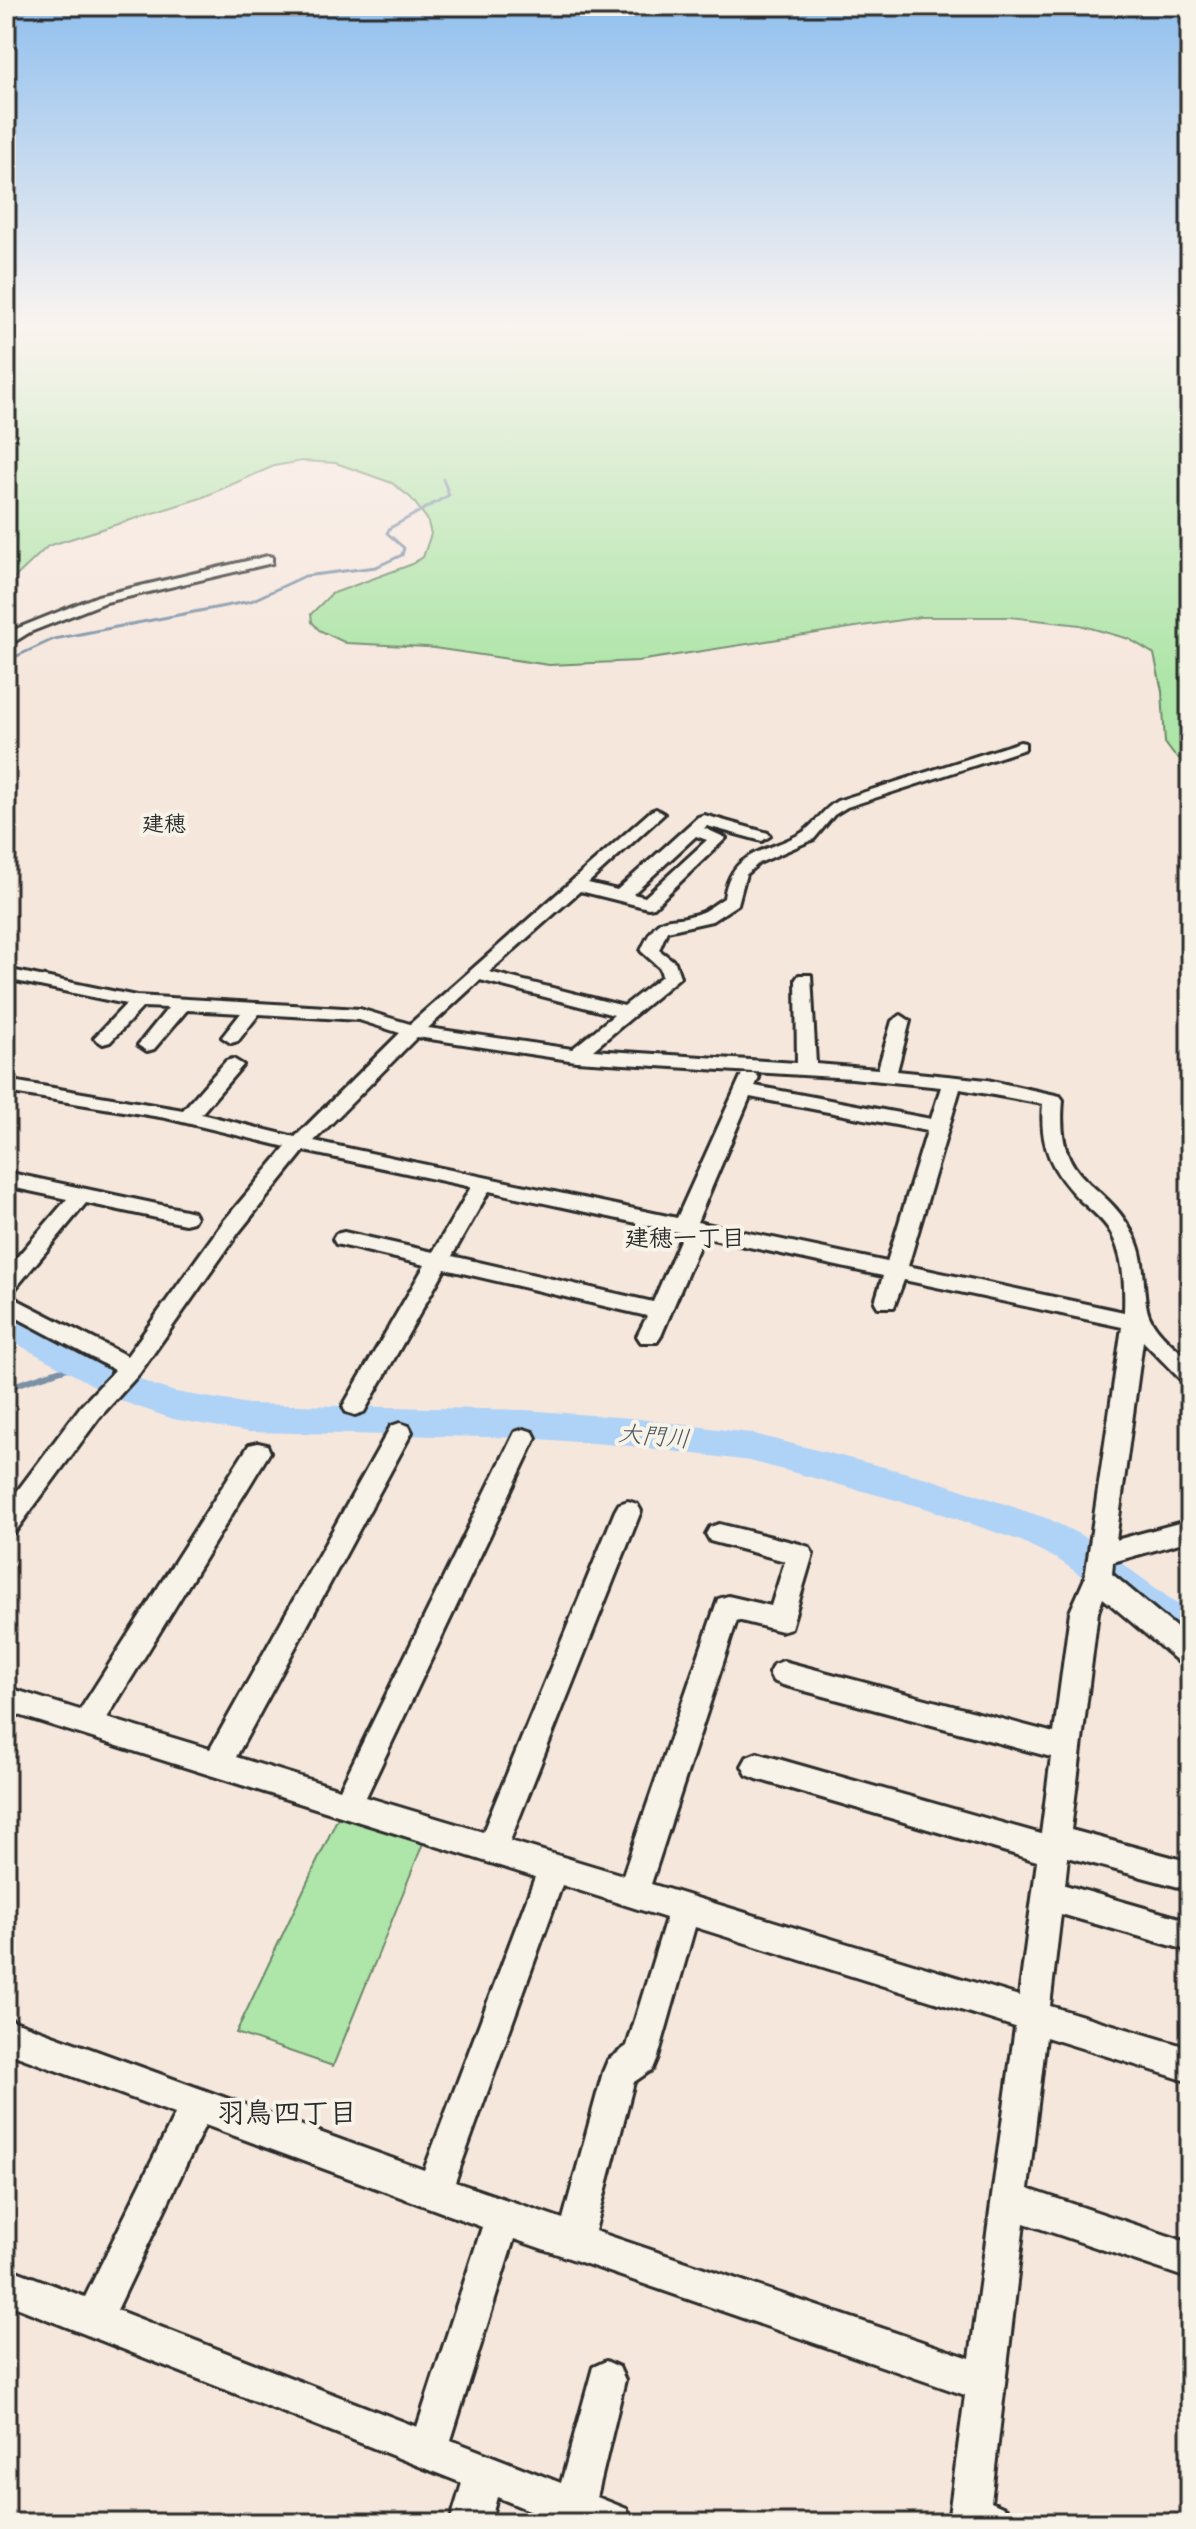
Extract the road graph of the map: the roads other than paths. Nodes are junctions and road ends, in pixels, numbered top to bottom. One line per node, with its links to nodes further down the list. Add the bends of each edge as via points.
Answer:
1 (268, 560): 2 (street, via 102,599 25,629)
2 (6, 643)
3 (1020, 746): 15 (street, via 842,804 808,836 753,860 735,879 732,900 715,914 660,928 650,951 669,966 671,977)
4 (656, 814): 7 (street)
5 (693, 830): 6 (street, via 704,820); 8 (street); 8 (street, via 718,838 648,903)
6 (762, 836)
7 (576, 885): 8 (street); 10 (street)
8 (620, 897)
9 (6, 974): 12 (street)
10 (476, 974): 15 (street); 17 (street)
11 (805, 979): 24 (street)
12 (139, 1001): 13 (street); 19 (street)
13 (182, 1004): 14 (street); 20 (street)
14 (255, 1007): 17 (street, via 360,1015); 18 (street)
15 (628, 1013): 21 (street)
16 (901, 1021): 25 (street)
17 (413, 1031): 21 (street); 31 (street)
18 (231, 1037)
19 (103, 1038)
20 (147, 1045)
21 (576, 1055): 23 (street)
22 (233, 1065): 29 (street)
23 (754, 1066): 24 (street); 28 (street)
24 (807, 1069): 25 (street)
25 (886, 1076): 26 (street)
26 (952, 1082): 30 (street); 44 (street, via 1053,1100 1053,1153 1118,1226 1136,1276)
27 (6, 1086): 29 (street)
28 (744, 1090): 30 (street); 36 (street)
29 (188, 1117): 31 (street)
30 (939, 1127): 39 (street)
31 (299, 1144): 33 (street); 46 (street, via 231,1227)
32 (6, 1179): 34 (street)
33 (483, 1184): 36 (street); 38 (street)
34 (81, 1195): 35 (street); 40 (street)
35 (185, 1217)
36 (690, 1227): 39 (street); 43 (street)
37 (344, 1239): 38 (street)
38 (437, 1261): 43 (street); 48 (street)
39 (898, 1271): 42 (street); 44 (street)
40 (6, 1285)
41 (6, 1302): 46 (street)
42 (886, 1302)
43 (660, 1311): 45 (street)
44 (1134, 1314): 47 (street); 56 (street)
45 (649, 1336)
46 (131, 1368): 53 (street)
47 (1190, 1375)
48 (355, 1406)
49 (400, 1432): 62 (street)
50 (524, 1438): 64 (street)
51 (258, 1452): 60 (street)
52 (628, 1511): 66 (street)
53 (6, 1525)
54 (1190, 1530): 56 (street)
55 (719, 1534): 69 (street, via 800,1554 781,1620 728,1607)
56 (1099, 1567): 57 (street); 61 (street, via 1084,1612)
57 (1190, 1655)
58 (783, 1673): 61 (street)
59 (6, 1699): 60 (street)
60 (87, 1724): 62 (street)
61 (1067, 1749): 65 (street)
62 (216, 1765): 64 (street)
63 (757, 1766): 65 (street)
64 (347, 1806): 66 (street)
65 (1054, 1846): 68 (street); 70 (street)
66 (491, 1850): 67 (street)
67 (553, 1869): 69 (street); 77 (street)
68 (1190, 1876)
69 (632, 1893): 71 (street)
70 (1048, 1895): 72 (street); 73 (street)
71 (684, 1909): 73 (street); 80 (street, via 641,2057 620,2072)
72 (1190, 1936)
73 (1033, 2016): 75 (street); 78 (street)
74 (6, 2035): 76 (street)
75 (1190, 2065)
76 (197, 2105): 77 (street); 83 (street)
77 (434, 2191): 79 (street)
78 (1009, 2200): 81 (street); 85 (street)
79 (503, 2217): 80 (street); 86 (street)
80 (575, 2240): 85 (street)
81 (1190, 2261)
82 (6, 2285): 83 (street)
83 (93, 2320): 86 (street)
84 (606, 2380): 88 (street)
85 (986, 2383): 89 (street)
86 (429, 2449): 87 (street)
87 (485, 2471): 88 (street); 90 (street)
88 (574, 2509): 91 (street)
89 (977, 2520)
90 (470, 2523)
91 (613, 2523)

